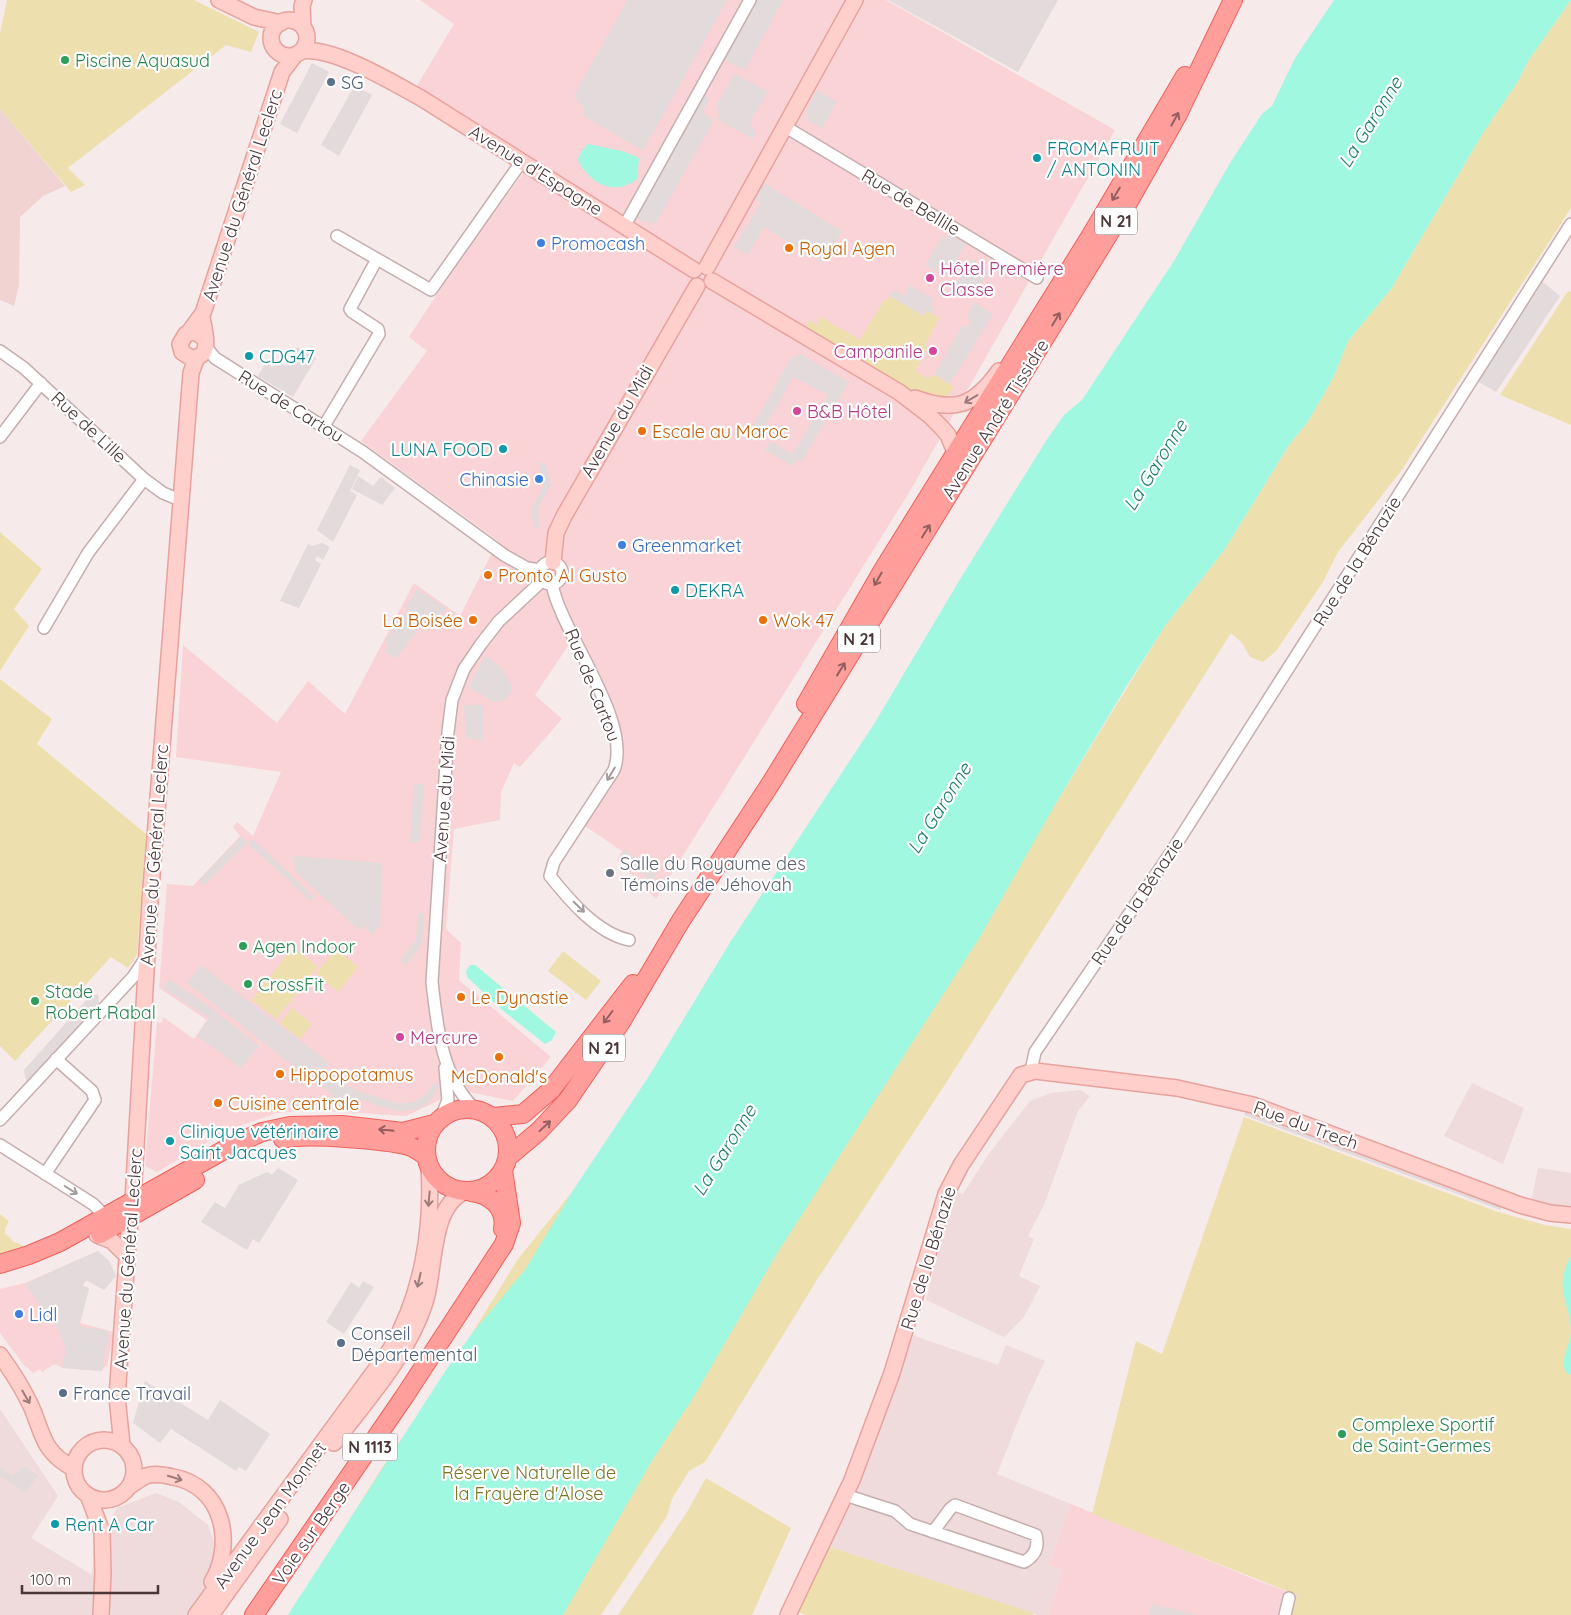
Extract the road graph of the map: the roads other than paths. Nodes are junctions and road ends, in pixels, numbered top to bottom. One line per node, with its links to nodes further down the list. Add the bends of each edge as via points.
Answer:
1 (219, 0): 7 (street)
2 (750, 0): 16 (street)
3 (855, 0): 13 (street)
4 (1227, 0): 21 (main road, Avenue André Tissidre / N 21, one-way to 21, via 1148,140)
5 (1234, 0): 35 (main road, Avenue André Tissidre / N 21, one-way to 5, via 1129,201 1178,114)
6 (303, 3): 8 (street)
7 (258, 18): 8 (street); 9 (street, Avenue du Général Leclerc)
8 (295, 26): 9 (street, via 275,28); 10 (street, via 307,42); 11 (street)
9 (274, 45): 10 (street, via 283,55); 12 (street, Avenue du Général Leclerc)
10 (298, 53): 11 (street, via 318,50); 12 (street, Avenue du Général Leclerc)
11 (336, 57): 14 (street, Avenue d'Espagne, via 421,98)
12 (282, 72): 22 (street, Avenue du Général Leclerc)
13 (784, 126): 19 (street); 20 (street, Rue de Bellile)
14 (522, 161): 16 (street, Avenue d'Espagne); 18 (street, via 431,290)
15 (1571, 224): 41 (street, Rue de la Bénazie, via 1170,854 1035,1052)
16 (625, 225): 19 (street, Avenue d'Espagne)
17 (337, 236): 18 (street)
18 (377, 259): 28 (street, via 350,309 378,329 379,334)
19 (704, 272): 27 (street, Avenue d'Espagne); 33 (street, Avenue du Midi, via 704,287 697,286 562,519)
20 (1037, 278)
21 (1055, 292): 27 (street, one-way to 27, via 983,391 962,404 946,407); 30 (main road, Avenue André Tissidre / N 21)
22 (202, 317): 23 (street, Avenue du Général Leclerc); 25 (street, Avenue du Général Leclerc)
23 (190, 332): 25 (street, via 200,334); 25 (street, via 180,344)
24 (0, 351): 26 (street, Rue de Lille)
25 (201, 352): 28 (street, Rue de Cartou); 32 (street, Avenue du Général Leclerc, via 191,373)
26 (41, 383): 29 (street); 31 (street, Rue de Lille)
27 (899, 392): 30 (street, Avenue d'Espagne, via 930,415 948,435)
28 (324, 426): 33 (street, Rue de Cartou, via 504,555 527,568)
29 (0, 437)
30 (955, 452): 35 (main road, Avenue André Tissidre / N 21, one-way to 35, via 808,700)
31 (144, 478): 32 (street, Rue de Lille, via 163,493); 34 (street, via 84,559)
32 (180, 500): 38 (street, Avenue du Général Leclerc)
33 (547, 574): 37 (street, Rue de Cartou, one-way to 37, via 558,608 587,662 614,730 618,755 614,770 554,862 550,876 604,930); 39 (street, Avenue du Midi, via 499,621 481,644 464,670 452,700 432,976 436,1022)
34 (44, 628)
35 (740, 828): 36 (main road, Avenue André Tissidre)
36 (680, 922): 43 (main road, Avenue André Tissidre / N 21, one-way to 43, via 551,1090 523,1114); 48 (main road, Avenue André Tissidre / N 21, one-way to 36, via 574,1093 639,994)
37 (630, 940)
38 (147, 956): 40 (street, via 132,977); 51 (street, Avenue du Général Leclerc)
39 (443, 1049): 42 (street, Avenue du Midi, via 459,1090); 45 (street, Avenue du Midi, via 448,1100)
40 (56, 1059): 44 (street); 49 (street, via 92,1091 95,1100)
41 (1031, 1071): 52 (street, Rue du Trech, via 1176,1088 1253,1105 1520,1205); 66 (street, Rue de la Bénazie, via 1017,1078 953,1178 940,1210 892,1373)
42 (474, 1108): 43 (main road); 45 (main road, via 460,1108)
43 (493, 1117): 48 (main road, via 504,1134)
44 (0, 1120)
45 (437, 1121): 47 (main road, via 426,1140); 51 (main road, one-way to 51, via 402,1132 303,1124 262,1132 233,1145)
46 (0, 1145): 49 (street)
47 (428, 1161): 50 (main road, via 443,1184); 51 (main road, via 408,1146 344,1139 287,1138 255,1146); 74 (street, Avenue Jean Monnet, one-way to 74, via 430,1182 422,1267 416,1295 403,1327 390,1350)
48 (505, 1164): 50 (main road, via 483,1188); 58 (main road, N 1113, via 511,1214 509,1234)
49 (45, 1174): 53 (street, one-way to 53, via 93,1204)
50 (467, 1192): 58 (main road, N 1113, via 482,1193 490,1198 503,1218 500,1240); 65 (street, Avenue Jean Monnet, via 456,1196 439,1221 431,1281 413,1332 378,1386)
51 (132, 1208): 53 (main road); 55 (street, Avenue du Général Leclerc)
52 (1571, 1215)
53 (110, 1221): 54 (main road); 56 (main road)
54 (97, 1235): 55 (street, via 112,1241); 57 (main road, via 19,1270)
55 (127, 1256): 60 (street, Avenue du Général Leclerc)
56 (0, 1264)
57 (0, 1274)
58 (482, 1275): 77 (main road, Voie sur Berge / N 1113, via 415,1381)
59 (0, 1355): 63 (street, one-way to 63, via 29,1402 45,1444)
60 (117, 1397): 61 (street, Avenue du Général Leclerc, via 109,1424); 62 (street, Avenue du Général Leclerc)
61 (98, 1440): 62 (street); 63 (street, via 80,1452)
62 (122, 1445): 64 (street, via 135,1468)
63 (74, 1469): 67 (street, via 78,1484)
64 (130, 1486): 68 (street); 73 (street, one-way to 73, via 148,1475 177,1478 204,1494 220,1518 225,1537 222,1560 214,1580)
65 (299, 1491): 75 (street, Avenue Jean Monnet); 76 (street)
66 (846, 1495): 70 (street, via 895,1511 910,1524); 78 (street, Rue de la Bénazie)
67 (88, 1496): 68 (street); 69 (street)
68 (111, 1499): 69 (street)
69 (102, 1532): 72 (street)
70 (933, 1532): 70 (street, via 1024,1562 1033,1556 1037,1547 1036,1535 955,1506)
71 (1289, 1598): 79 (street)
72 (101, 1615)
73 (189, 1615)
74 (196, 1615)
75 (203, 1615)
76 (211, 1615)
77 (254, 1615)
78 (788, 1615)
79 (1285, 1615)

